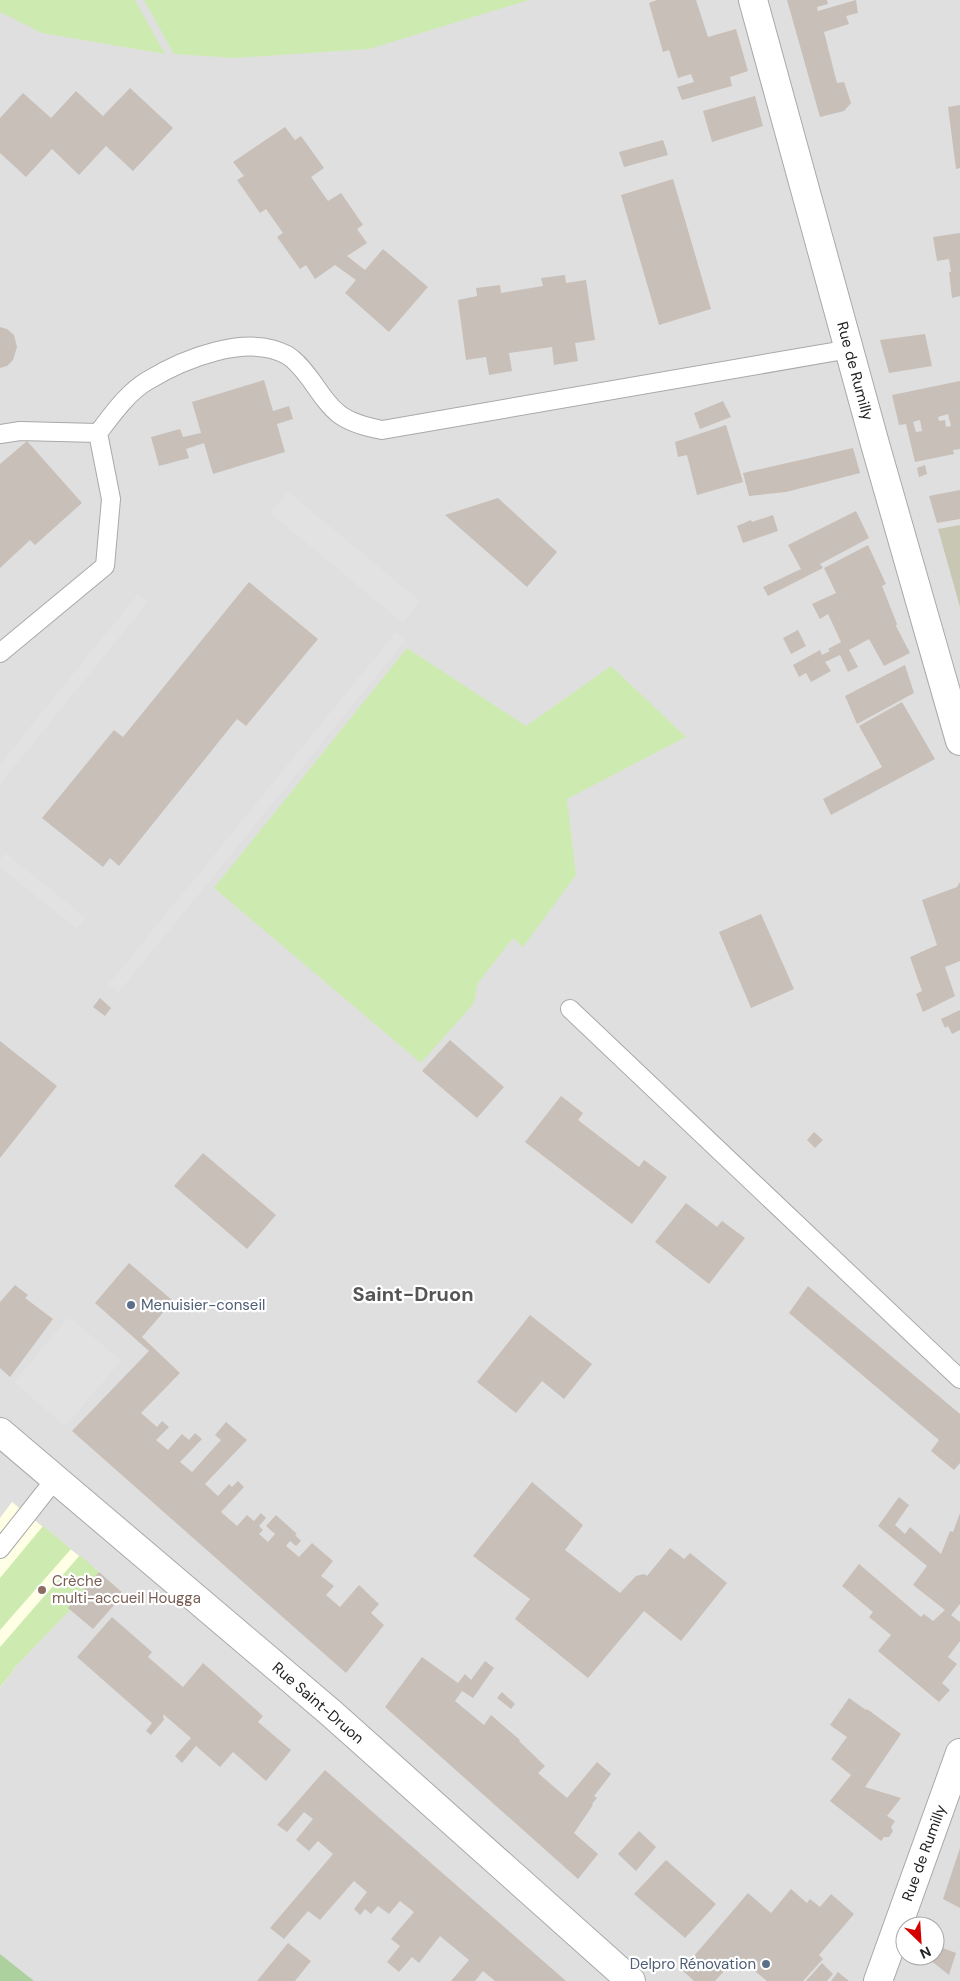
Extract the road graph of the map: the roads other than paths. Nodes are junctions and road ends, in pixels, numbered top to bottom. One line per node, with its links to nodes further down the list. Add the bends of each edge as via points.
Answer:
1 (753, 0): 2 (street, Rue de Rumilly)
2 (850, 349): 3 (lane, via 382,430 360,426 332,409 301,367 288,356 256,346 233,348 208,354 146,381 118,407); 6 (street, Rue de Rumilly)
3 (98, 433): 4 (lane, via 20,431); 5 (lane, via 111,499 105,566)
4 (0, 434)
5 (0, 653)
6 (960, 741)
7 (570, 1009): 8 (lane)
8 (960, 1379)
9 (0, 1432): 10 (street, Rue Saint-Druon)
10 (56, 1478): 11 (lane); 13 (street, Rue Saint-Druon, via 331,1713)
11 (0, 1550)
12 (960, 1753): 14 (street, Rue de Rumilly)
13 (631, 1981)
14 (878, 1981)

